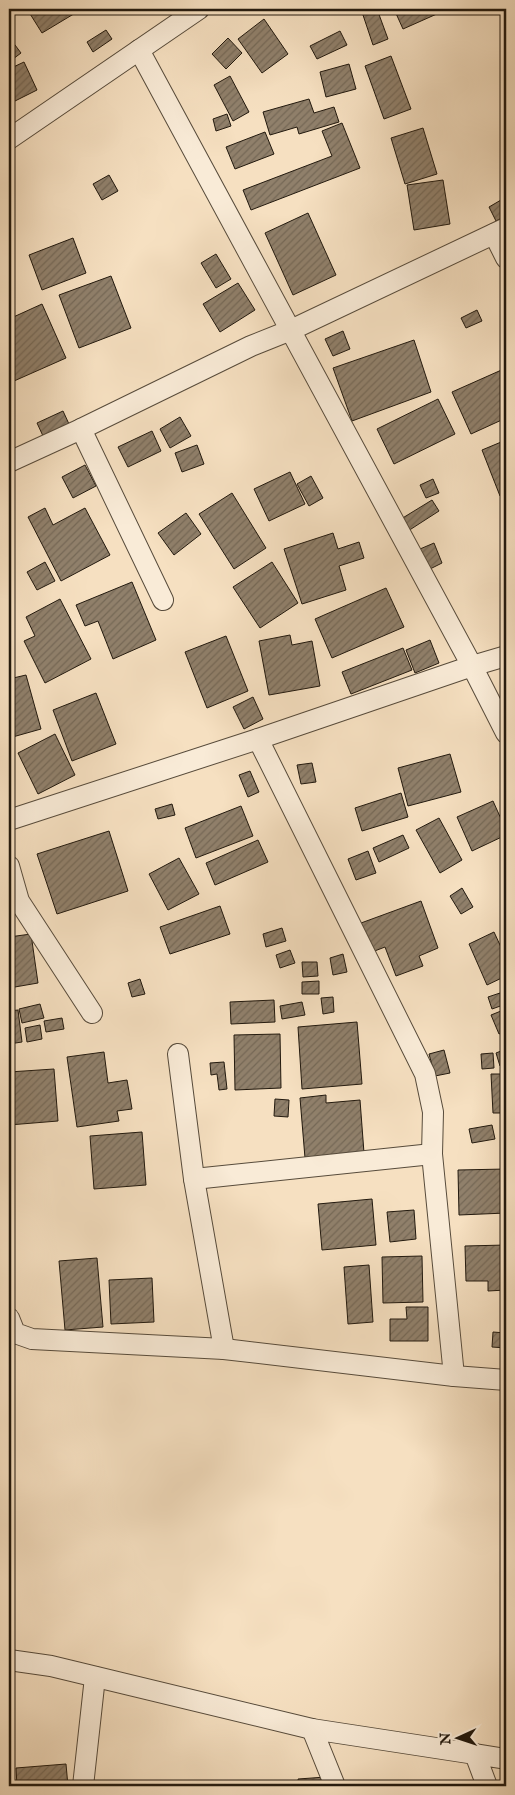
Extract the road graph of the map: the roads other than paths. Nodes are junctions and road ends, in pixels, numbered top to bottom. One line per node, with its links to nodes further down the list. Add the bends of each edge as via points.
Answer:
1 (199, 9): 2 (street)
2 (139, 50): 3 (street); 6 (street)
3 (9, 138)
4 (500, 231): 5 (street); 6 (street)
5 (506, 258)
6 (291, 330): 7 (street, via 251,346); 11 (street)
7 (81, 429): 8 (street); 9 (street)
8 (9, 462)
9 (163, 600)
10 (506, 656): 11 (street)
11 (472, 666): 12 (street); 13 (street)
12 (506, 733)
13 (258, 739): 14 (street); 19 (street, via 424,1074 433,1112)
14 (9, 820)
15 (9, 866): 16 (street)
16 (14, 901): 17 (street)
17 (92, 1013)
18 (178, 1054): 20 (street)
19 (432, 1154): 20 (street); 23 (street)
20 (194, 1179): 22 (street)
21 (9, 1318): 22 (street, via 14,1334 32,1340)
22 (224, 1349): 23 (street)
23 (454, 1376): 24 (street)
24 (506, 1380)
25 (9, 1660): 26 (street)
26 (95, 1677): 27 (street); 30 (street)
27 (312, 1729): 28 (street); 31 (street)
28 (475, 1754): 29 (street); 32 (street)
29 (506, 1759)
30 (83, 1786)
31 (335, 1786)
32 (487, 1786)

